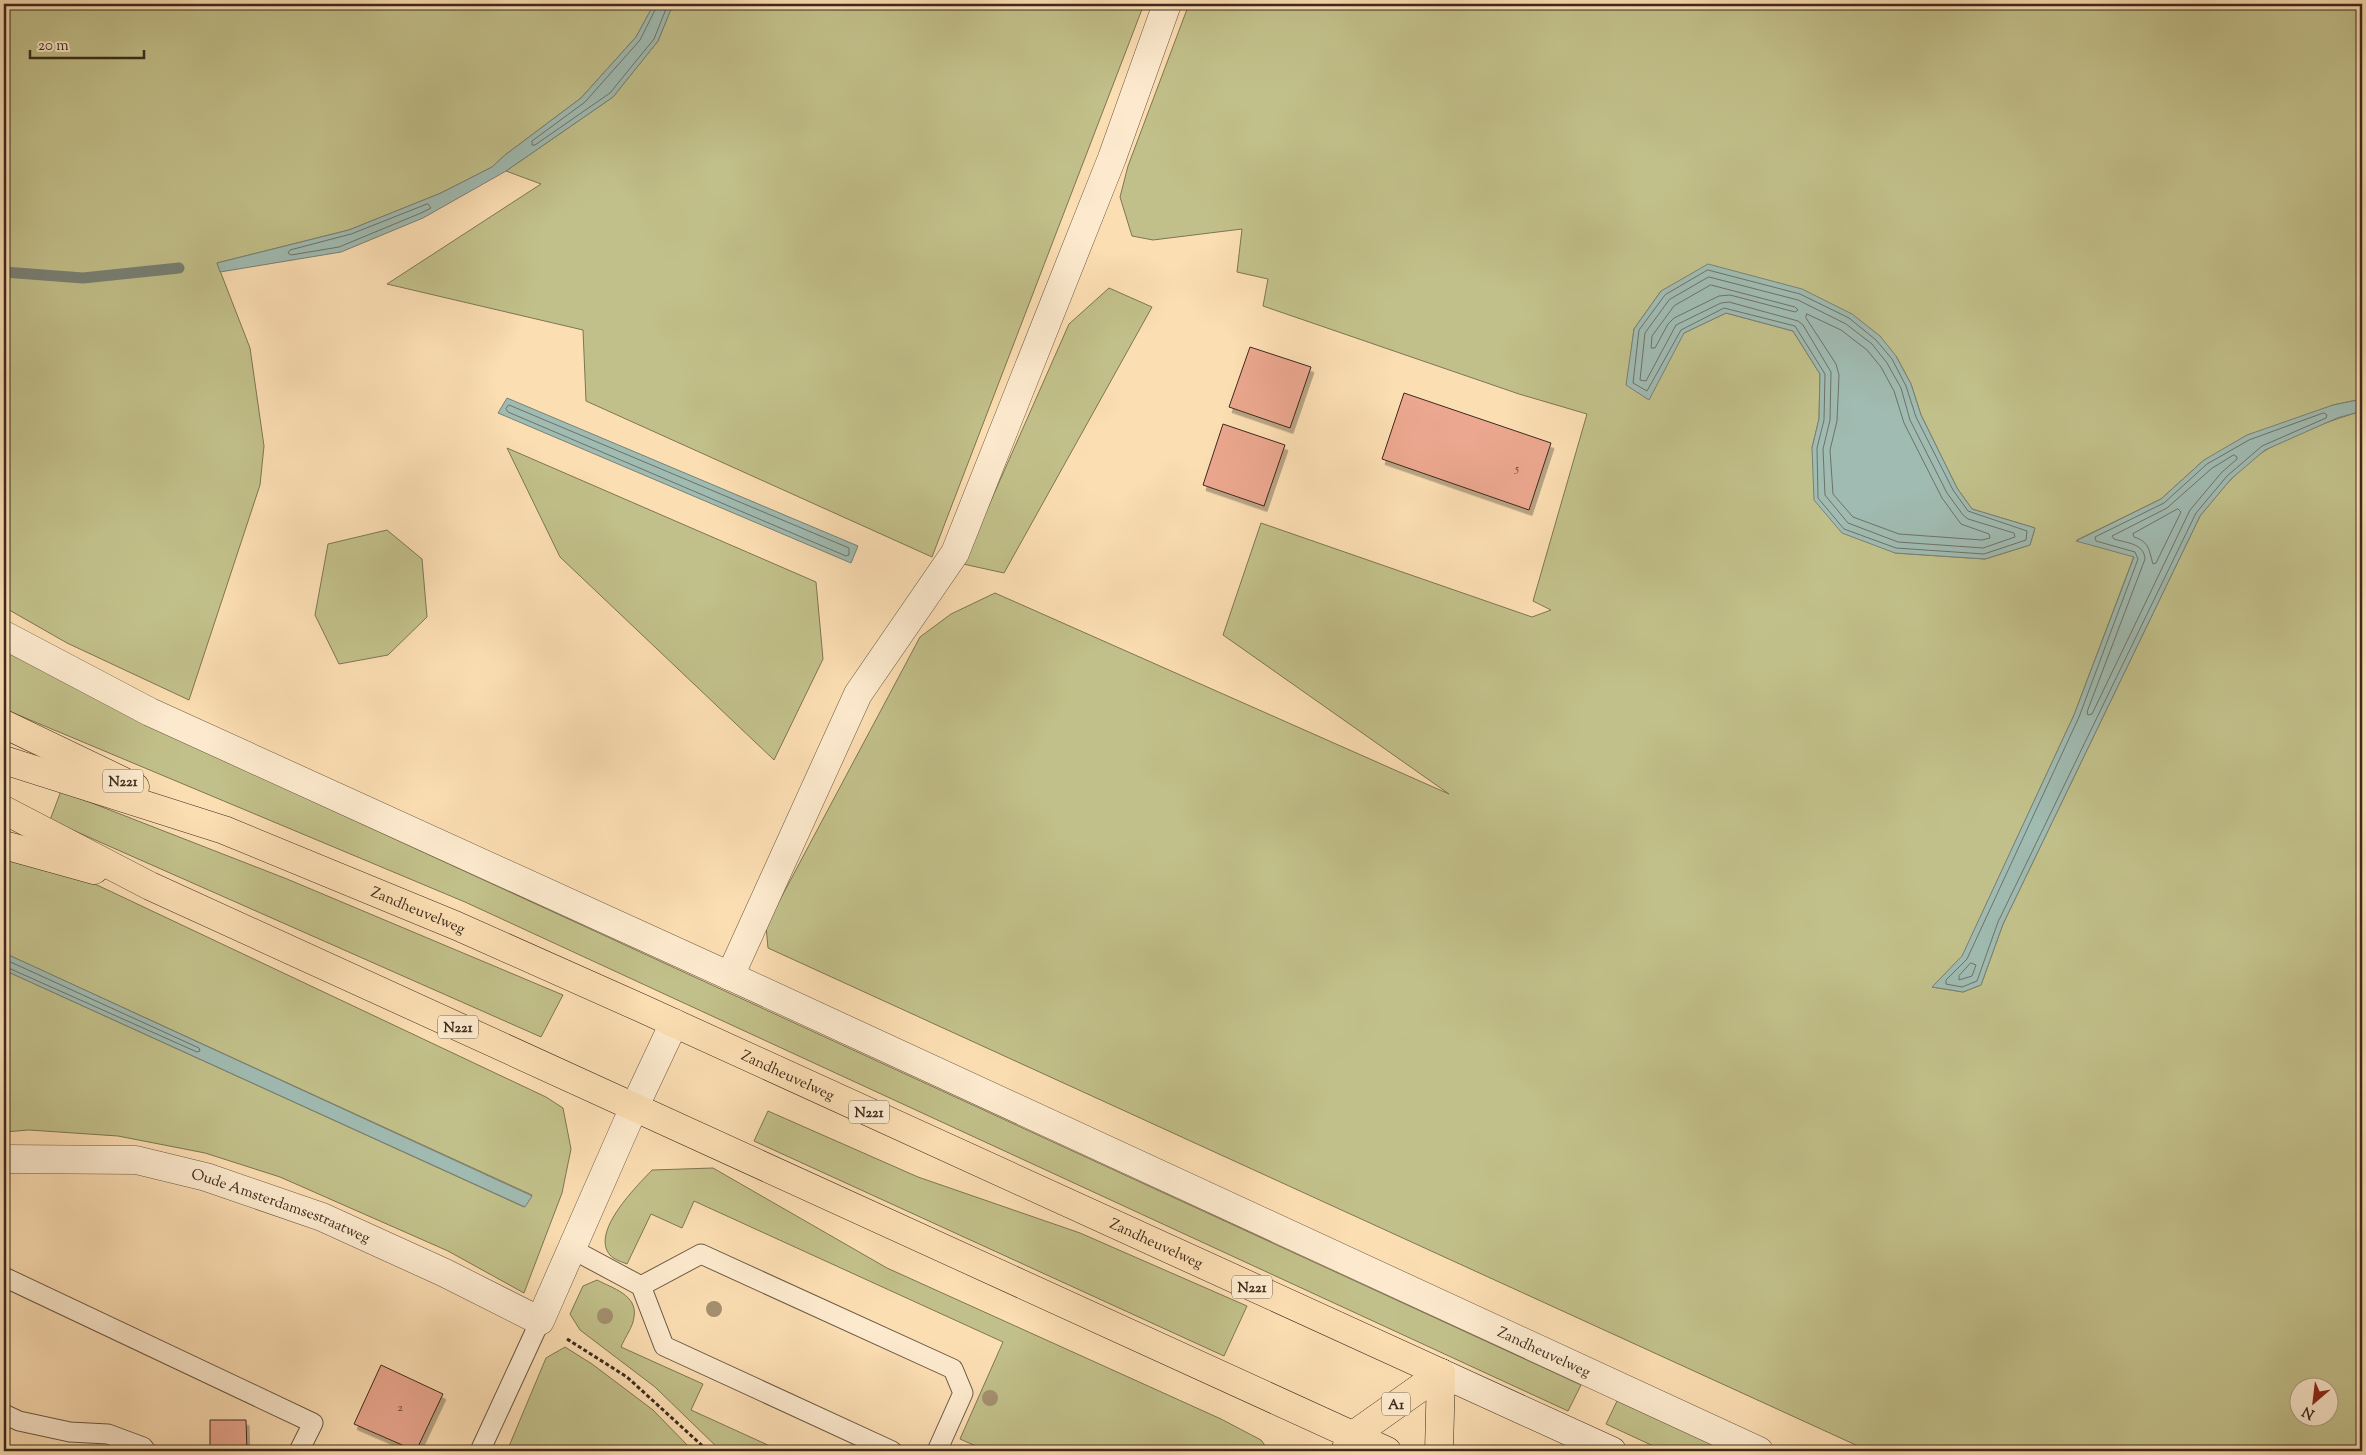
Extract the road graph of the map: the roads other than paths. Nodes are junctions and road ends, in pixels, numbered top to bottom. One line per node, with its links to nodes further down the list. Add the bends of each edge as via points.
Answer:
1 (1167, 4): 9 (street, via 1112,158 955,553 858,694)
2 (4, 634): 9 (street, Zandheuvelweg, via 150,712)
3 (4, 724): 6 (main road, N221)
4 (4, 760): 6 (main road, Zandheuvelweg / N221)
5 (4, 810): 8 (main road, N221)
6 (224, 830): 10 (main road, Zandheuvelweg / N221, via 474,934)
7 (4, 844): 8 (main road, N221)
8 (150, 886): 11 (main road, N221)
9 (730, 976): 28 (street, Zandheuvelweg)
10 (674, 1023): 11 (street); 17 (main road, Zandheuvelweg / N221)
11 (634, 1108): 13 (street); 19 (main road, N221, via 767,1166)
12 (4, 1159): 16 (street, Oude Amsterdamsestraatweg, via 136,1160 206,1176 322,1218 445,1273)
13 (570, 1248): 15 (lane); 16 (street)
14 (4, 1277): 21 (lane, via 313,1423)
15 (641, 1286): 23 (lane, via 664,1346); 24 (lane, via 701,1254 953,1369 963,1392)
16 (540, 1321): 22 (lane)
17 (1441, 1373): 19 (main road, A1); 26 (main road); 27 (street, Zandheuvelweg / N221)
18 (4, 1414): 20 (lane, via 19,1421 70,1432 108,1434)
19 (1348, 1443): 25 (main road, N221)
20 (146, 1451)
21 (299, 1451)
22 (480, 1451)
23 (892, 1451)
24 (937, 1451)
25 (1387, 1451)
26 (1439, 1451)
27 (1612, 1451)
28 (1759, 1451)

